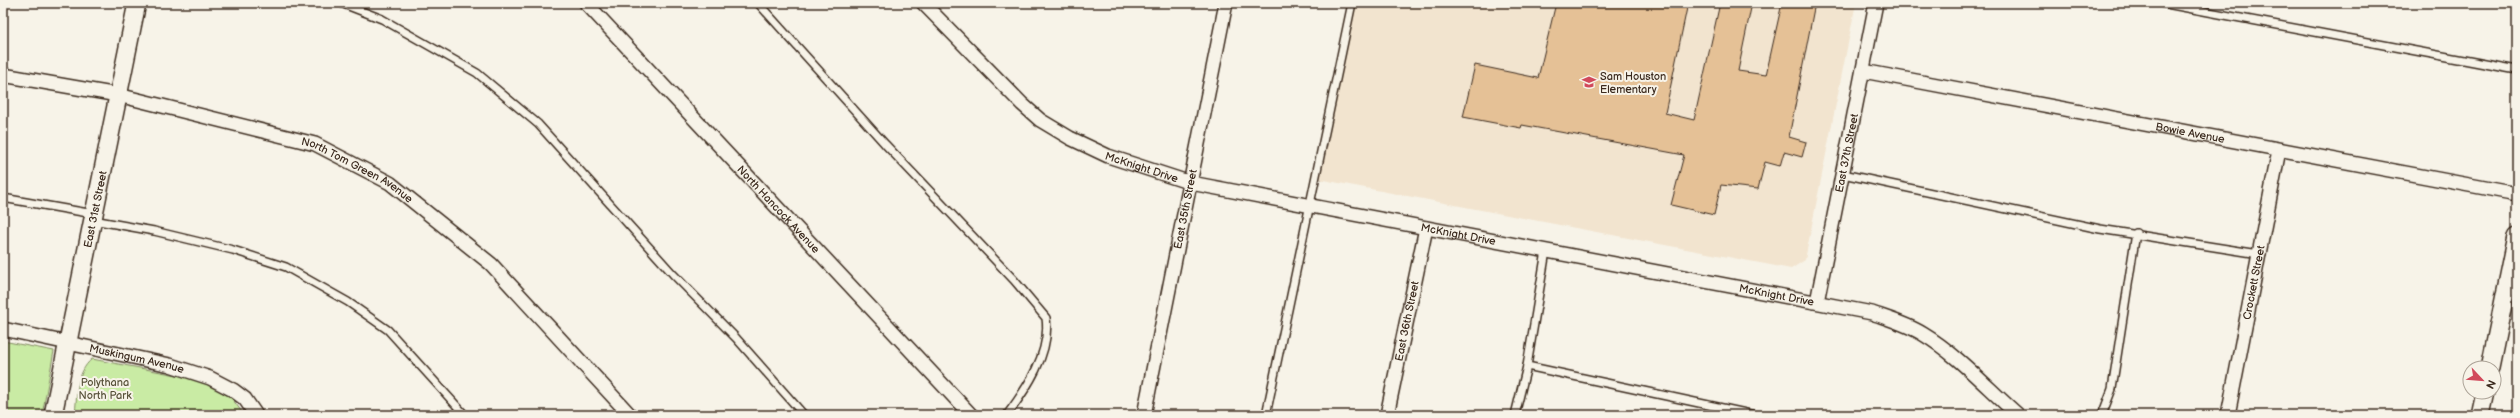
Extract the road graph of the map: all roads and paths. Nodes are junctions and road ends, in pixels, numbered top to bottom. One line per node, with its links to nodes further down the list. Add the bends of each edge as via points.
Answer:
1 (137, 3): 13 (street, East 31st Street)
2 (341, 3): 36 (lane, via 382,19 477,74 538,124 672,274 736,338)
3 (586, 3): 37 (street, North Hancock Avenue)
4 (758, 3): 38 (lane, via 885,144 1014,280 1046,318 1045,338 1033,376)
5 (923, 3): 16 (street, McKnight Drive, via 1040,120 1108,156)
6 (1226, 3): 16 (street, East 35th Street)
7 (1352, 3): 19 (lane)
8 (1876, 3): 11 (street, East 37th Street)
9 (2161, 3): 10 (lane)
10 (2517, 70)
11 (1863, 71): 14 (street, Bowie Avenue); 15 (street, East 37th Street)
12 (3, 75): 13 (street, North Tom Green Avenue)
13 (118, 95): 20 (street, East 31st Street); 35 (street, North Tom Green Avenue, via 315,144 390,183 491,264)
14 (2279, 150): 17 (street, Bowie Avenue); 25 (street, Crockett Street)
15 (1843, 174): 22 (lane, via 2093,227); 26 (street, East 37th Street)
16 (1191, 183): 19 (street, McKnight Drive); 39 (street, East 35th Street)
17 (2517, 194)
18 (3, 198): 20 (lane)
19 (1310, 206): 21 (street, McKnight Drive); 40 (lane)
20 (93, 217): 28 (street, East 31st Street); 34 (lane, via 233,250 286,267 348,302 388,330)
21 (1426, 228): 24 (street, McKnight Drive); 41 (street, East 36th Street)
22 (2136, 233): 25 (lane); 45 (lane, via 2112,389)
23 (2517, 236): 29 (street)
24 (1546, 251): 26 (street, McKnight Drive); 30 (lane)
25 (2259, 254): 46 (street, Crockett Street)
26 (1817, 302): 44 (street, McKnight Drive, via 1872,313 1898,321 1922,333 1944,349)
27 (3, 329): 28 (street, Muskingum Avenue)
28 (68, 341): 32 (street, East 31st Street); 33 (street, Muskingum Avenue, via 170,365 210,378 233,390 244,399)
29 (2492, 360)
30 (1527, 366): 42 (lane); 43 (lane)
31 (2483, 400): 47 (street)
32 (53, 415)
33 (256, 415)
34 (465, 415)
35 (630, 415)
36 (804, 415)
37 (971, 415)
38 (1008, 415)
39 (1144, 415)
40 (1266, 415)
41 (1387, 415)
42 (1515, 415)
43 (1755, 415)
44 (2018, 415)
45 (2102, 415)
46 (2228, 415)
47 (2480, 415)

